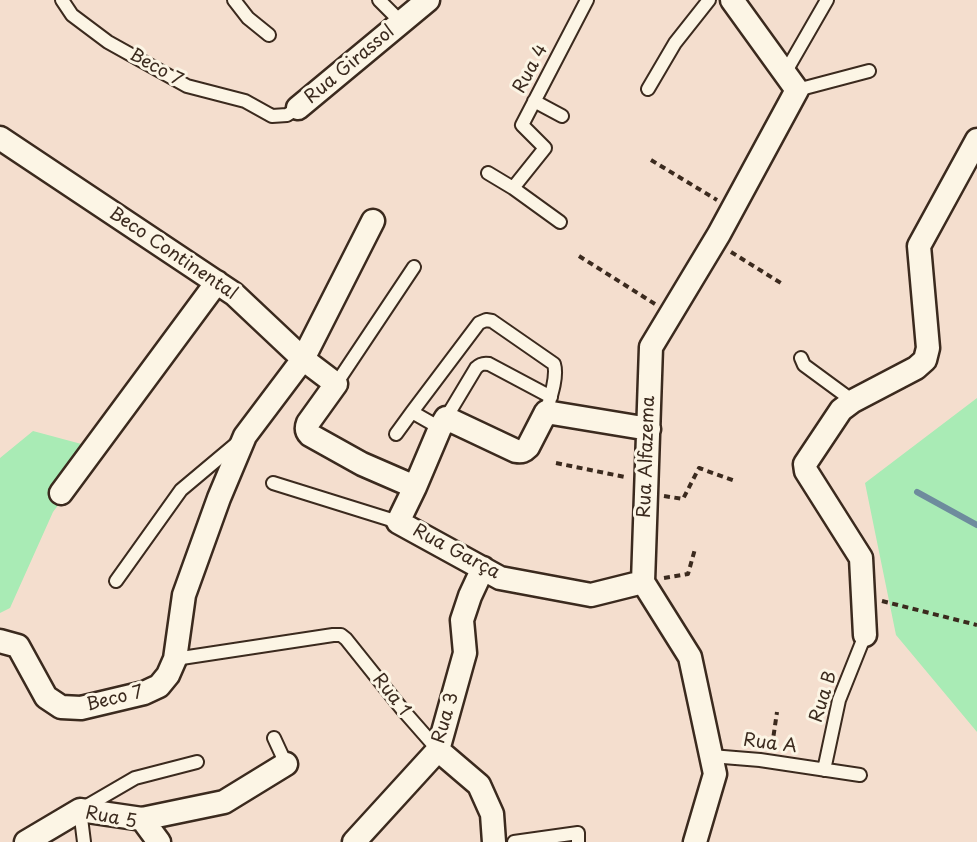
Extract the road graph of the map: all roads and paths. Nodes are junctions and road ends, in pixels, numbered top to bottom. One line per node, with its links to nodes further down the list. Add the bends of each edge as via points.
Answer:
1 (62, 0): 15 (lane, Beco 7, via 72,15 108,42 187,86 245,101 272,116 287,115)
2 (234, 0): 10 (lane)
3 (379, 0): 9 (lane, Rua Girassol)
4 (428, 0): 9 (street, Rua Girassol)
5 (587, 0): 14 (lane, Rua 4)
6 (709, 0): 13 (lane, via 675,43)
7 (732, 0): 12 (street)
8 (827, 0): 12 (lane)
9 (401, 22): 15 (street, Rua Girassol)
10 (269, 35)
11 (869, 71): 12 (lane)
12 (791, 82): 22 (street, Rua Alfazema)
13 (648, 89)
14 (534, 101): 16 (lane); 21 (lane, Rua 4, via 522,125 545,148)
15 (298, 108)
16 (562, 116)
17 (0, 138): 28 (street, Beco Continental)
18 (977, 140): 34 (street, via 919,246 928,348 925,360)
19 (651, 160): 22 (path)
20 (488, 173): 21 (lane)
21 (513, 188): 24 (lane)
22 (733, 209): 25 (street, Rua Alfazema)
23 (373, 221): 32 (street)
24 (560, 222)
25 (714, 242): 29 (path); 30 (street, Rua Alfazema)
26 (579, 256): 30 (path)
27 (414, 267): 33 (lane)
28 (217, 282): 32 (street, Beco Continental); 46 (street)
29 (784, 285)
30 (672, 314): 38 (street, Rua Alfazema, via 651,347)
31 (801, 358): 34 (lane, via 804,365)
32 (303, 359): 33 (street, Beco Continental); 40 (street)
33 (336, 384): 44 (street, via 308,423 307,432 362,464)
34 (853, 401): 52 (street, via 841,410 805,467 861,558)
35 (548, 405): 36 (lane, via 554,364 486,320 479,323); 37 (street, via 528,447 521,452); 37 (lane, via 484,363 476,368); 38 (street)
36 (412, 412): 37 (lane); 39 (lane)
37 (443, 423): 44 (street)
38 (649, 429): 45 (street, Rua Alfazema)
39 (396, 434)
40 (245, 436): 50 (lane, via 181,490); 56 (street, via 183,595)
41 (556, 462): 45 (path)
42 (735, 482): 45 (path, via 699,468 683,499)
43 (273, 483): 47 (lane, Rua Garça)
44 (415, 487): 47 (street)
45 (646, 487): 51 (street, Rua Alfazema)
46 (61, 493)
47 (398, 522): 49 (street, Rua Garça)
48 (695, 549): 51 (path, via 688,574)
49 (483, 568): 51 (street, Rua Garça, via 500,578 591,595); 59 (street, Rua 3, via 462,620 465,653)
50 (116, 581)
51 (643, 582): 60 (street, via 690,657)
52 (863, 596): 53 (path); 54 (street)
53 (977, 625)
54 (865, 635): 64 (lane, Rua B, via 839,700)
55 (0, 641): 56 (street, Beco 7, via 18,646 46,697 62,707 81,708 144,693 159,686)
56 (175, 659): 59 (lane, Rua 1, via 341,635)
57 (777, 712): 62 (path)
58 (274, 738): 63 (lane)
59 (438, 750): 71 (street, Rua 3); 72 (street, Rua 1, via 479,785 492,814)
60 (711, 756): 62 (lane, Rua A); 75 (street, via 715,774)
61 (197, 762): 66 (lane, via 135,778)
62 (770, 762): 64 (lane, Rua A)
63 (286, 764): 67 (street, via 224,802)
64 (824, 770): 65 (lane, Rua A)
65 (860, 775)
66 (80, 810): 67 (street, Rua 5); 68 (street, Rua 5); 69 (lane)
67 (142, 819): 70 (street, Rua 5)
68 (26, 842)
69 (84, 842)
70 (159, 842)
71 (354, 842)
72 (494, 842)
73 (514, 842): 74 (lane, via 578,834)
74 (578, 842)
75 (695, 842)

